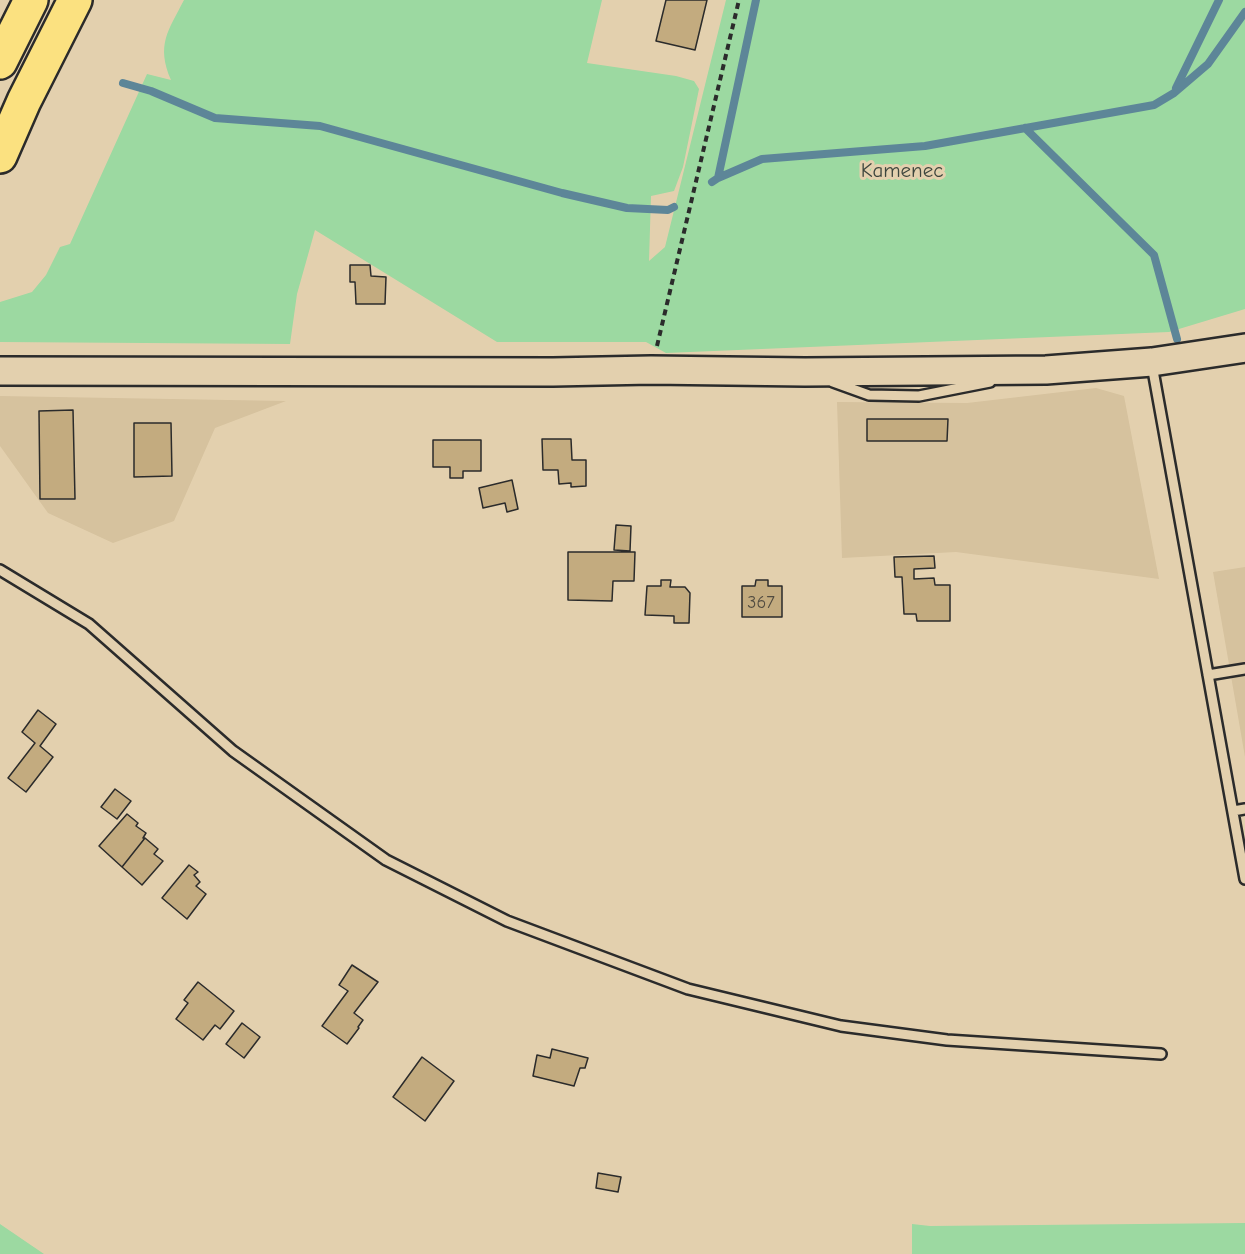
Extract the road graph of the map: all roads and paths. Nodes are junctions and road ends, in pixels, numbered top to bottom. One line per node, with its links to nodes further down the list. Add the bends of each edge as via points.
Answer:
1 (31, 0): 4 (highway)
2 (75, 0): 5 (highway)
3 (739, 0): 9 (path)
4 (0, 62)
5 (0, 156)
6 (1235, 345): 7 (main road)
7 (1152, 362): 9 (main road, via 1046,370); 12 (lane)
8 (0, 370): 9 (main road)
9 (651, 370)
10 (0, 570): 16 (lane, via 89,624 233,752 386,860 507,921 688,989 841,1026 947,1040)
11 (1245, 669): 12 (lane)
12 (1208, 675): 14 (lane)
13 (1245, 809): 14 (lane)
14 (1233, 811): 15 (lane)
15 (1245, 879)
16 (1161, 1054)

